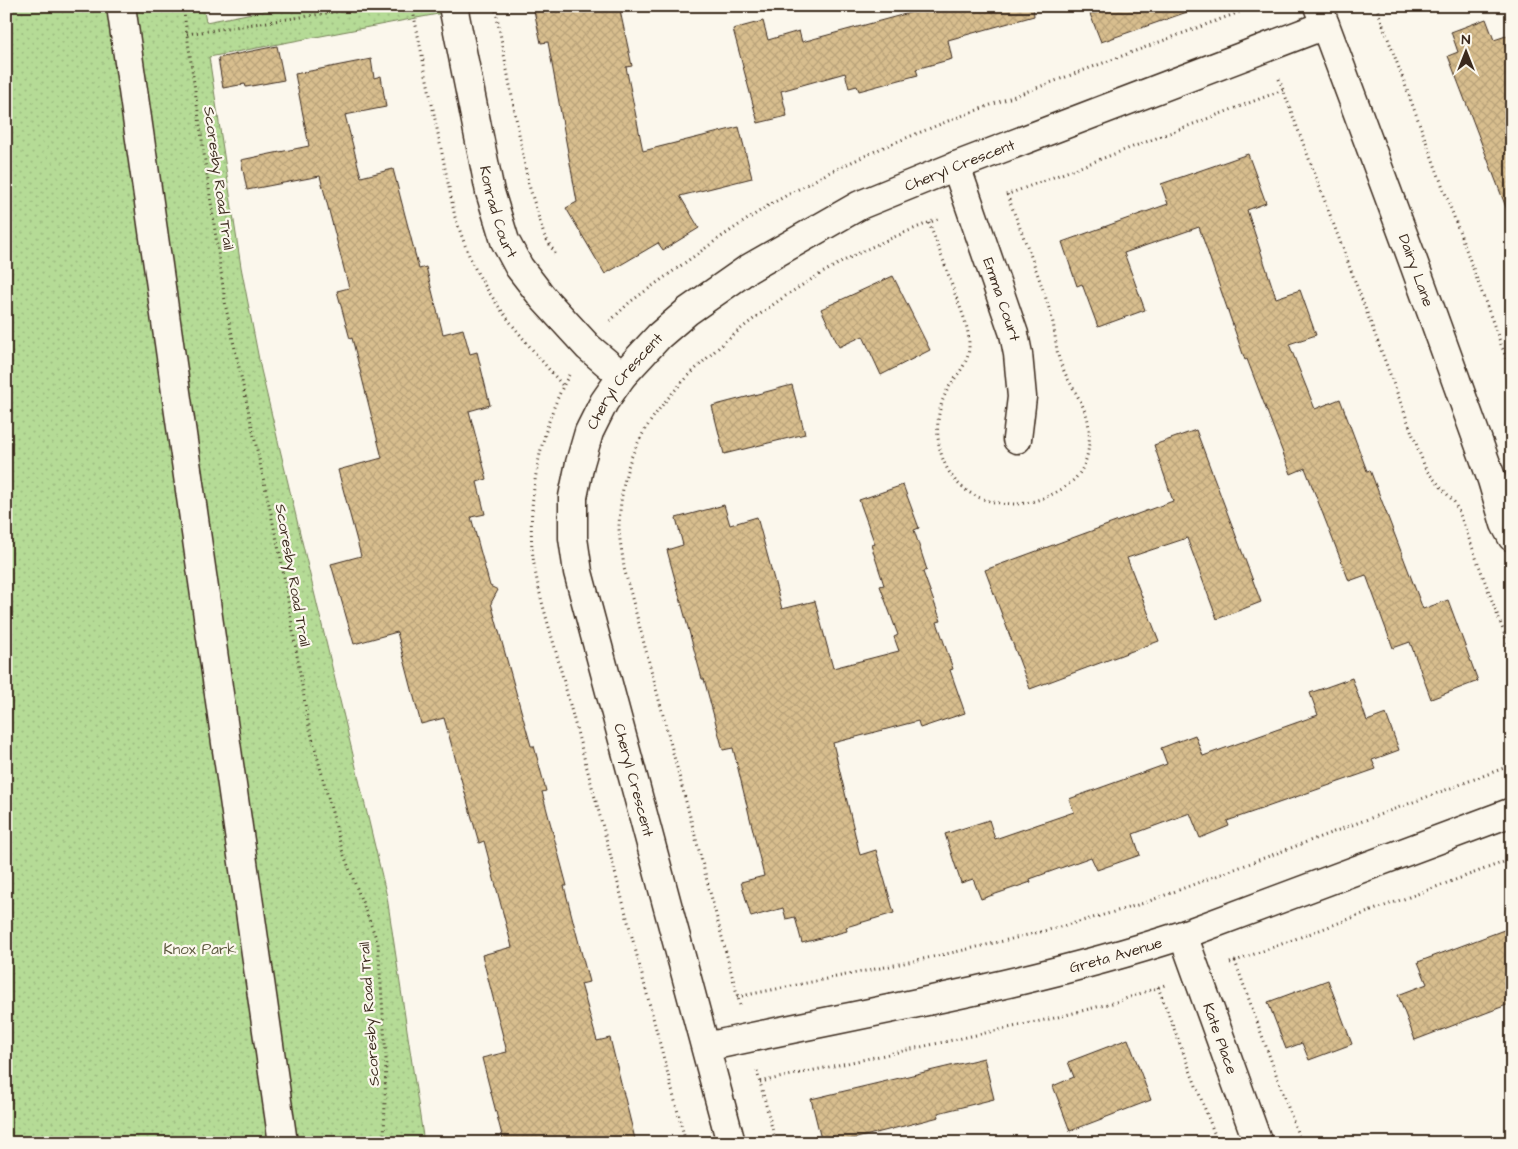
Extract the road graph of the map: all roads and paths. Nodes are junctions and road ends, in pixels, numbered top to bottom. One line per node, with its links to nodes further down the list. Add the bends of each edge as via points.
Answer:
1 (121, 6): 37 (street)
2 (183, 6): 10 (path, Scoresby Road Trail)
3 (375, 6): 10 (path)
4 (453, 6): 20 (street, Konrad Court, via 490,192 505,241 519,267 543,298 588,347)
5 (496, 6): 16 (path, via 528,182 544,235)
6 (1253, 6): 8 (path)
7 (1376, 6): 19 (path)
8 (1255, 12)
9 (1321, 16): 13 (street, Cheryl Crescent); 22 (street, Dairy Lane)
10 (187, 34): 38 (path, Scoresby Road Trail, via 226,308 282,564 308,722 342,850 378,943 386,1057)
11 (1279, 79): 12 (path)
12 (1283, 90): 14 (path); 23 (path, via 1426,470 1457,507)
13 (956, 166): 20 (street, Cheryl Crescent, via 860,205 748,269 688,311 659,336); 21 (street, Emma Court, via 1014,334 1022,397)
14 (999, 197)
15 (945, 216): 32 (path, via 858,254 813,279 729,338 681,382 654,414 634,450 623,490 619,528 624,568)
16 (557, 257)
17 (604, 313): 18 (path)
18 (611, 320)
19 (1512, 374)
20 (622, 376): 34 (street, Cheryl Crescent, via 604,402 580,463 573,497 573,538 578,572)
21 (1017, 439)
22 (1512, 537)
23 (1512, 654)
24 (1512, 765): 32 (path, via 1144,903 1085,921 966,950)
25 (1512, 812): 27 (street, Greta Avenue)
26 (1512, 859): 28 (path)
27 (1183, 935): 34 (street, Greta Avenue, via 1111,957 1001,984); 42 (street, Kate Place)
28 (1235, 961): 29 (path); 43 (path)
29 (1227, 964)
30 (1171, 982): 31 (path)
31 (1158, 987): 36 (path, via 1054,1018); 41 (path)
32 (737, 996): 33 (path)
33 (740, 1008)
34 (706, 1048): 39 (street, Cheryl Crescent)
35 (757, 1071): 36 (path)
36 (760, 1082): 40 (path)
37 (283, 1143)
38 (384, 1143)
39 (731, 1143)
40 (776, 1143)
41 (1218, 1143)
42 (1258, 1143)
43 (1301, 1143)

